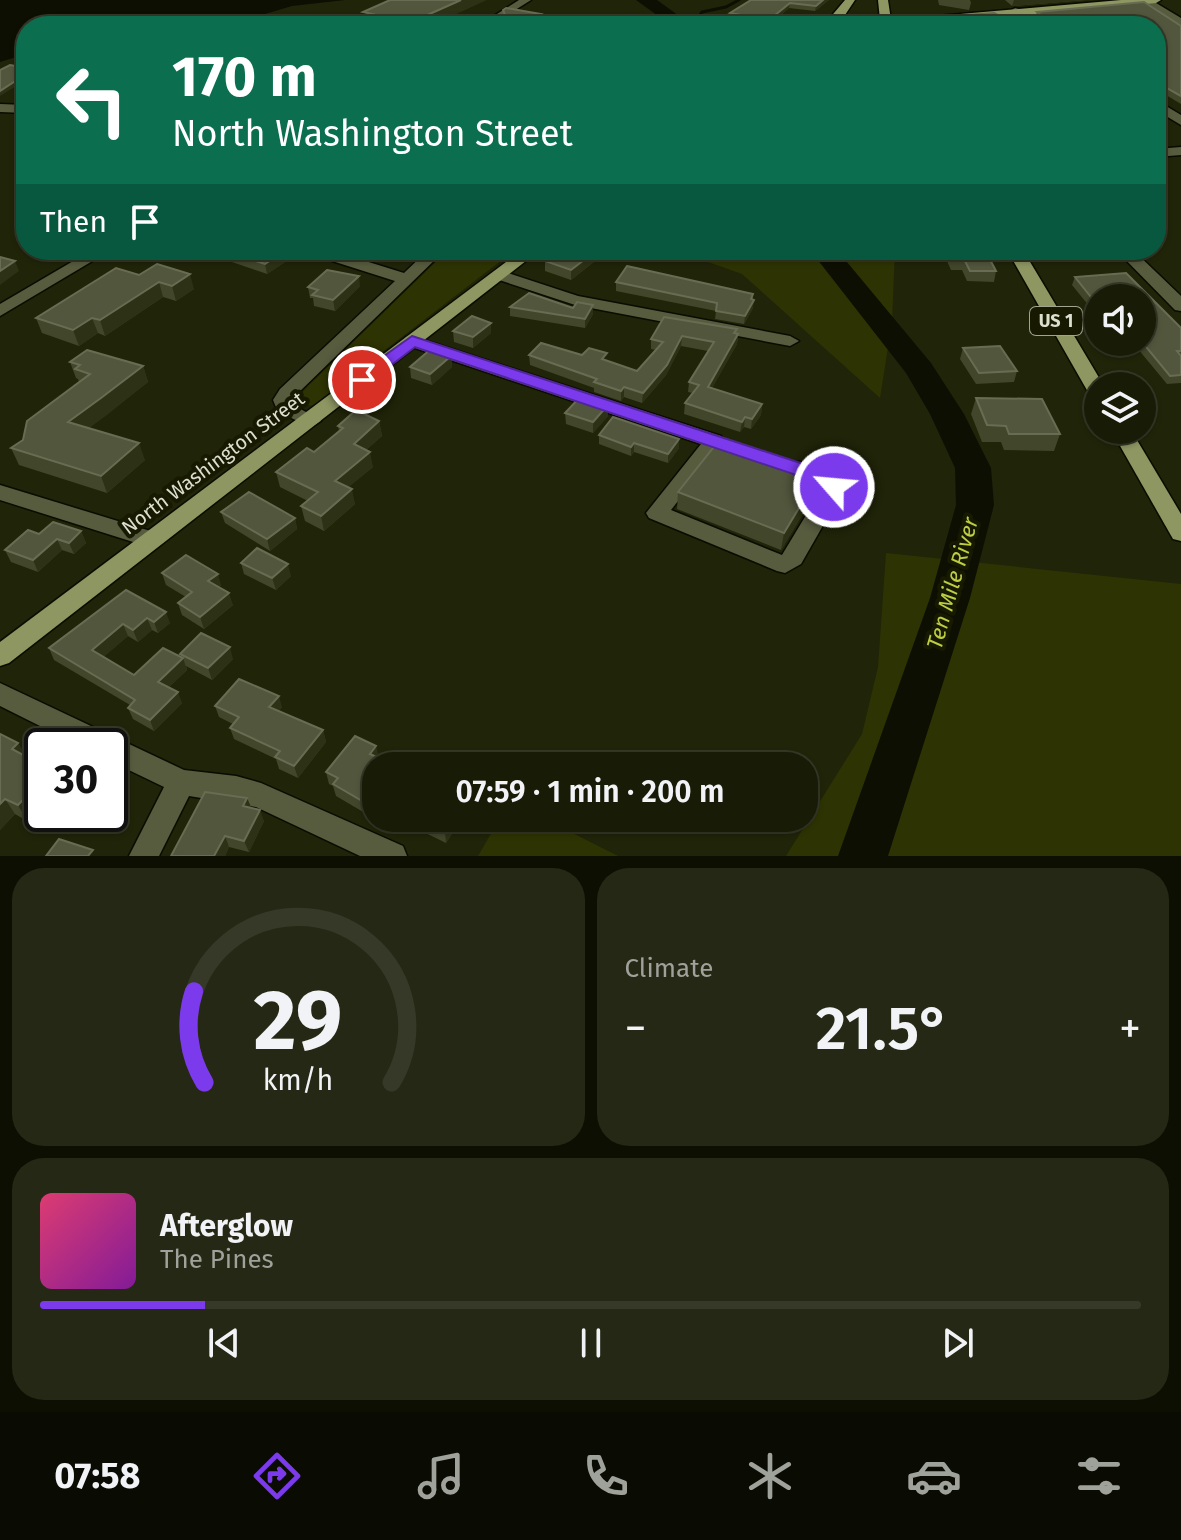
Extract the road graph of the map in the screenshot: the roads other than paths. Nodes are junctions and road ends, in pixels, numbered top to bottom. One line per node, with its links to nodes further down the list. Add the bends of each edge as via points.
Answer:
1 (526, 0): 6 (street)
2 (850, 0): 7 (main road)
3 (1156, 0): 4 (main road)
4 (1146, 1): 5 (main road); 10 (street)
5 (1015, 11): 8 (main road); 9 (street)
6 (500, 16)
7 (837, 16)
8 (965, 16)
9 (1023, 16)
10 (1181, 23)
11 (86, 260): 20 (street)
12 (345, 260): 18 (street)
13 (427, 260): 18 (street)
14 (519, 260): 17 (main road, North Washington Street)
15 (1021, 260): 23 (main road, US 1)
16 (1134, 260): 19 (street)
17 (499, 275): 21 (main road, North Washington Street); 22 (street, via 575,300)
18 (407, 279): 24 (street, via 287,393 285,408)
19 (1181, 306)
20 (0, 311)
21 (412, 341): 24 (main road, North Washington Street); 26 (street, via 720,444 657,513 785,565 834,486 828,479)
22 (790, 341)
23 (1086, 372)
24 (311, 421): 29 (main road, North Washington Street)
25 (1129, 444): 28 (main road)
26 (781, 464)
27 (0, 492): 29 (street)
28 (1181, 533)
29 (149, 539): 30 (main road, North Washington Street)
30 (0, 656)
31 (0, 694): 32 (street)
32 (69, 728)
33 (128, 757): 34 (street)
34 (181, 782): 35 (street); 36 (street, via 261,796)
35 (144, 856)
36 (392, 856)

